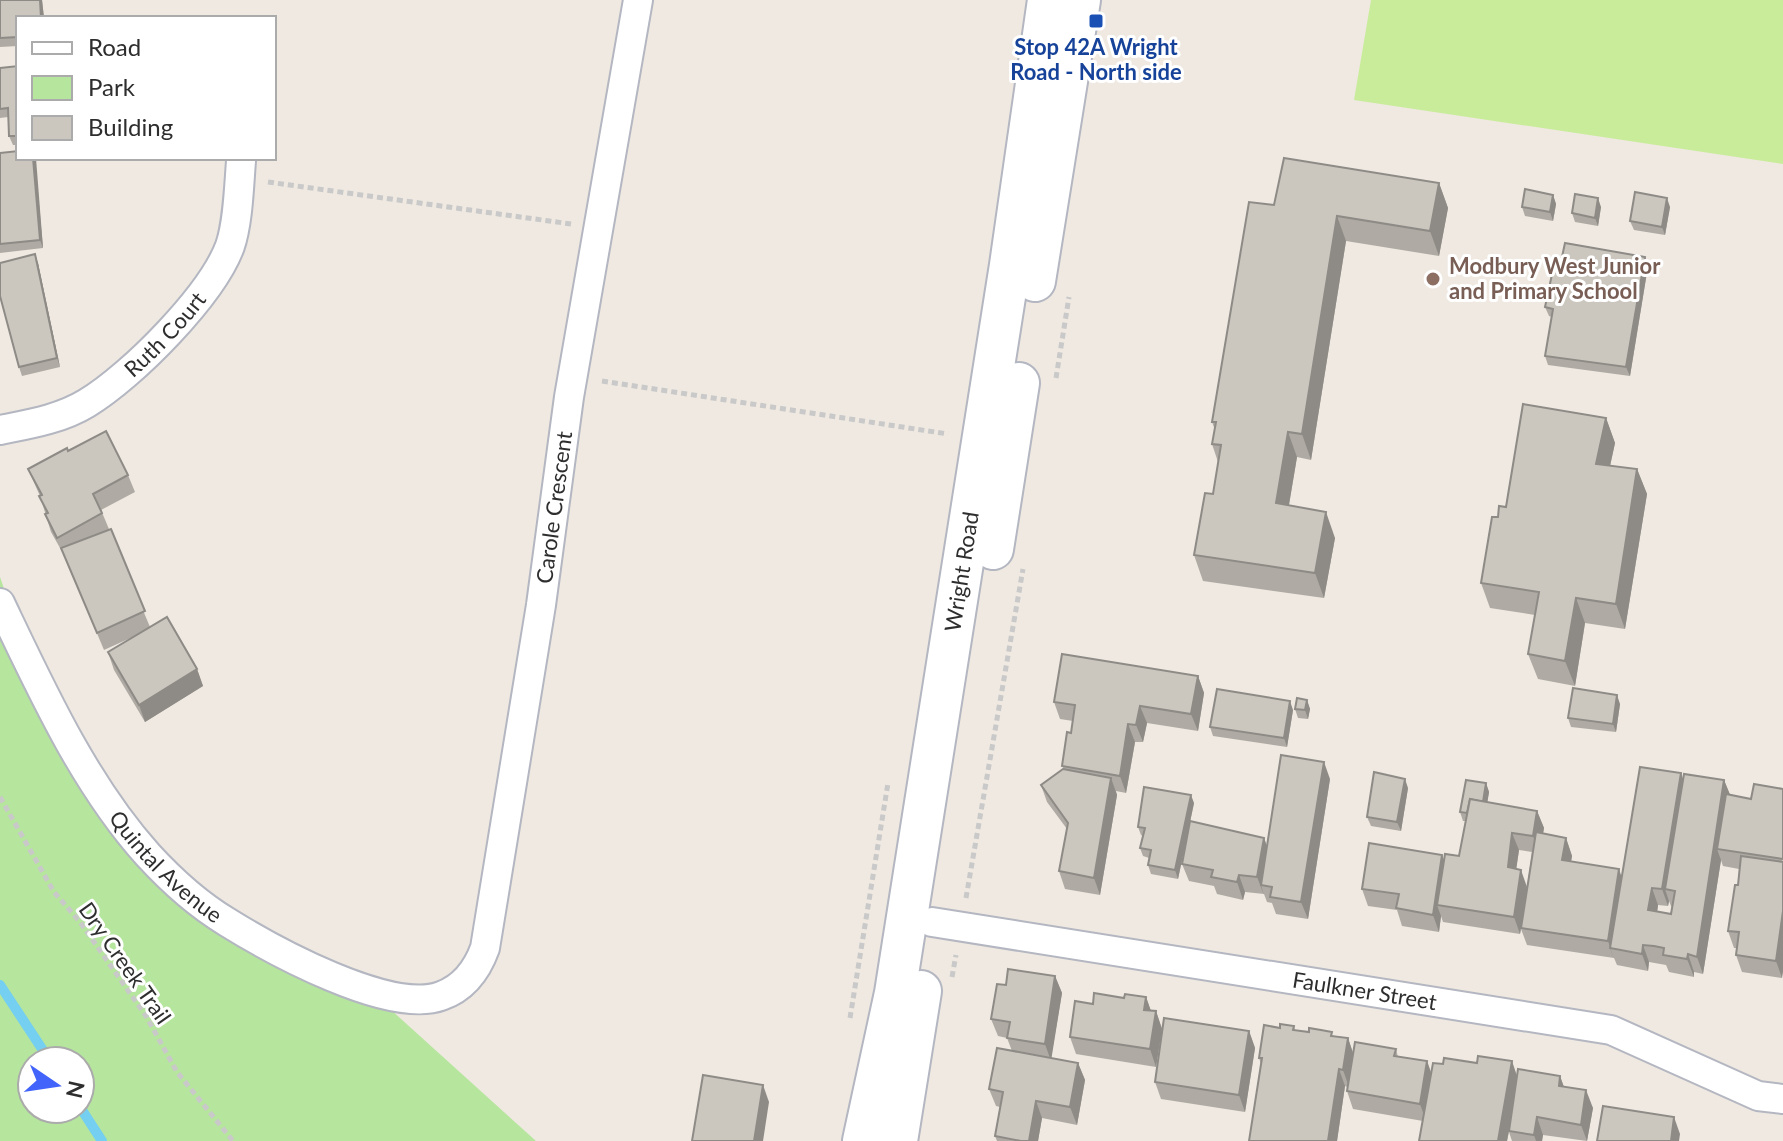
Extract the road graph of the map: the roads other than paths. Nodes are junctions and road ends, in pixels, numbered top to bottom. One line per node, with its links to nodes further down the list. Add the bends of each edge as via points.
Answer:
1 (638, 0): 8 (street, Carole Crescent, via 573,377 485,948 467,980)
2 (1048, 0): 10 (main road, Wright Road, via 895,993)
3 (1080, 0): 7 (main road, Wright Road)
4 (240, 170): 5 (street, Ruth Court, via 231,243 222,263 159,341 87,404)
5 (0, 430)
6 (0, 603): 8 (street, Quintal Avenue, via 42,692 105,800 148,856 189,893 225,921 355,986 386,996)
7 (932, 922): 9 (street, Faulkner Street, via 1611,1030 1758,1096); 11 (main road, Wright Road)
8 (440, 997)
9 (1783, 1099)
10 (863, 1141)
11 (897, 1141)

